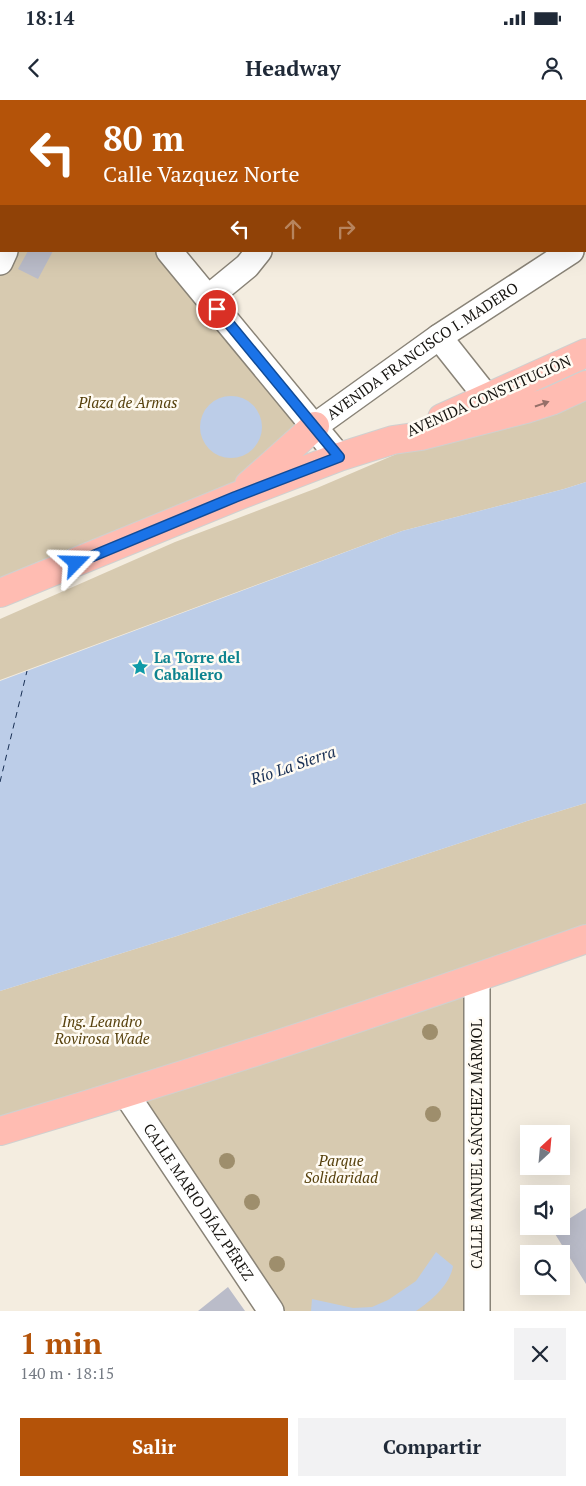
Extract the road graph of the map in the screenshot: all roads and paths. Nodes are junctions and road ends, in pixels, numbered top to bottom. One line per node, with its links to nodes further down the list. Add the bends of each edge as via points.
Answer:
1 (170, 252): 6 (street)
2 (258, 252): 6 (street, via 248,266)
3 (571, 252): 7 (street, AVENIDA FRANCISCO I. MADERO)
4 (574, 252): 5 (street)
5 (586, 263)
6 (208, 298): 11 (street)
7 (439, 337): 10 (street); 11 (street, AVENIDA FRANCISCO I. MADERO)
8 (586, 352): 10 (main road, AVENIDA CONSTITUCIÓN)
9 (586, 385): 10 (main road, one-way to 9, via 551,401)
10 (495, 407): 12 (main road, via 420,436 393,440)
11 (315, 426): 12 (street); 13 (main road, AVENIDA FRANCISCO I. MADERO)
12 (339, 457): 13 (main road)
13 (235, 497): 14 (main road)
14 (2, 591)
15 (586, 939): 16 (main road)
16 (477, 978): 17 (main road); 20 (street, CALLE MANUEL SÁNCHEZ MÁRMOL)
17 (126, 1094): 18 (main road); 19 (street, CALLE MARIO DÍAZ PÉREZ)
18 (0, 1132)
19 (271, 1311)
20 (478, 1311)

